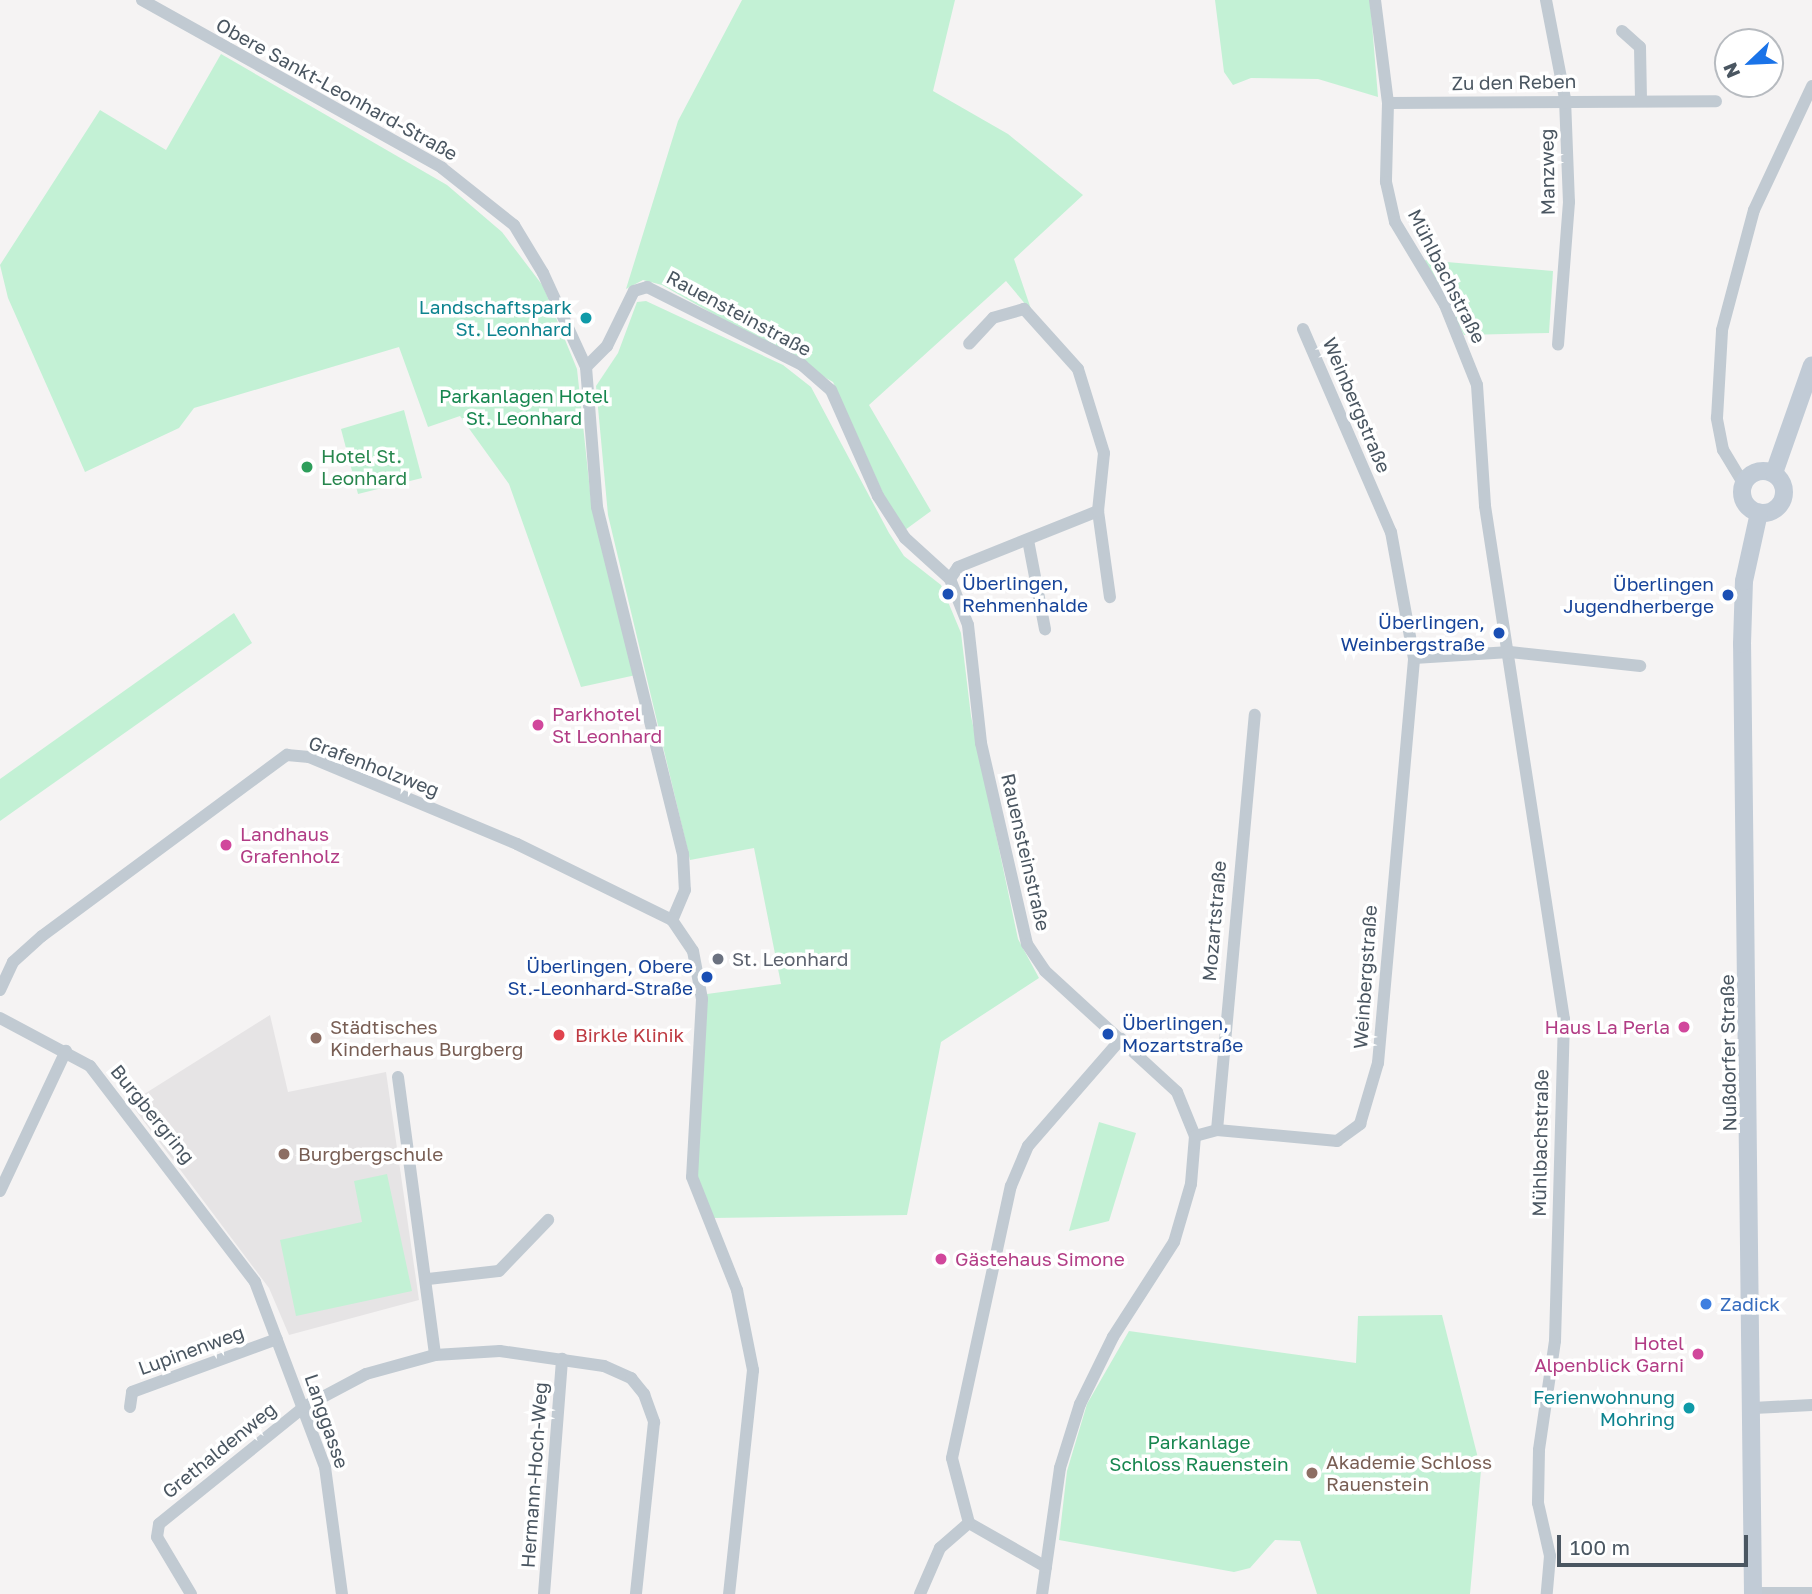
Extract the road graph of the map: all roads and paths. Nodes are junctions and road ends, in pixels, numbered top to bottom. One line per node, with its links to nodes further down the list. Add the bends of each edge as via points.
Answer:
1 (142, 0): 14 (street, Obere Sankt-Leonhard-Straße, via 442,167 495,208 514,225 543,274)
2 (1375, 0): 9 (street, Mühlbachstraße)
3 (1546, 0): 6 (street, Manzweg)
4 (1622, 31): 7 (street, via 1640,47)
5 (1812, 86): 16 (street, via 1754,210 1722,330 1717,418 1723,450)
6 (1565, 99): 7 (street, Zu den Reben); 9 (street, Zu den Reben); 12 (street, Manzweg, via 1569,202)
7 (1641, 100): 8 (street, Zu den Reben)
8 (1716, 101)
9 (1388, 103): 23 (street, Mühlbachstraße, via 1386,183 1395,222 1445,305 1477,385 1485,506)
10 (1303, 329): 24 (street, Weinbergstraße, via 1391,532)
11 (969, 344): 17 (street, via 993,318 1024,309 1078,369 1104,453)
12 (1558, 345)
13 (1812, 365): 15 (street)
14 (586, 367): 20 (street, Rauensteinstraße, via 607,346 634,291 647,287 802,365 831,390 878,496 905,538); 27 (street, Obere Sankt-Leonhard-Straße, via 597,507 683,854 685,890)
15 (1774, 473): 16 (street, via 1756,471); 18 (street, via 1783,499)
16 (1743, 483): 18 (street, via 1743,502)
17 (1098, 511): 19 (street); 21 (street)
18 (1759, 513): 45 (street, Nußdorfer Straße, via 1744,581 1742,645)
19 (1028, 540): 20 (street, via 958,567); 22 (street)
20 (950, 579): 30 (street, Rauensteinstraße, via 968,625 981,743 1027,944 1045,971)
21 (1110, 597)
22 (1045, 629)
23 (1510, 652): 24 (street); 25 (street); 56 (street, Mühlbachstraße, via 1564,1019 1555,1341 1539,1450 1538,1503 1550,1556)
24 (1414, 658): 33 (street, Weinbergstraße, via 1378,1063 1360,1124 1337,1141)
25 (1640, 666)
26 (1255, 715): 33 (street, Mozartstraße)
27 (672, 920): 28 (street, Grafenholzweg, via 517,844 309,757 287,755 42,936 13,962); 53 (street, via 694,951 702,999 691,1177 737,1290 753,1370)
28 (0, 990)
29 (0, 1018): 31 (street, Burgbergring)
30 (1121, 1038): 34 (street, Rauensteinstraße, via 1177,1092); 46 (street, via 1028,1146 1011,1186 953,1458)
31 (66, 1051): 35 (street); 37 (street, Burgbergring, via 90,1066 142,1128)
32 (398, 1077): 38 (street)
33 (1217, 1130): 34 (street, Weinbergstraße)
34 (1195, 1136): 47 (street, Rauensteinstraße, via 1191,1184 1174,1242 1113,1337 1080,1404 1060,1468)
35 (0, 1191)
36 (548, 1220): 38 (street, via 499,1271)
37 (246, 1268): 39 (street, Langgasse)
38 (428, 1279): 40 (street)
39 (277, 1339): 43 (street, Lupinenweg, via 132,1392); 44 (street, Langgasse)
40 (435, 1355): 41 (street, Grethaldenweg, via 500,1351); 44 (street, Grethaldenweg, via 366,1374)
41 (562, 1359): 51 (street, Hermann-Hoch-Weg); 52 (street, Grethaldenweg, via 631,1378 654,1422)
42 (1812, 1405): 45 (street)
43 (130, 1407)
44 (304, 1407): 49 (street, Grethaldenweg, via 159,1524 157,1537); 50 (street, Langgasse, via 325,1466)
45 (1753, 1408): 57 (street, Nußdorfer Straße)
46 (969, 1523): 47 (street); 54 (street, via 940,1548)
47 (1046, 1567): 55 (street, Rauensteinstraße)
48 (1812, 1593): 57 (street)
49 (191, 1594)
50 (342, 1594)
51 (544, 1594)
52 (636, 1594)
53 (729, 1594)
54 (920, 1594)
55 (1042, 1594)
56 (1547, 1594)
57 (1753, 1594)

